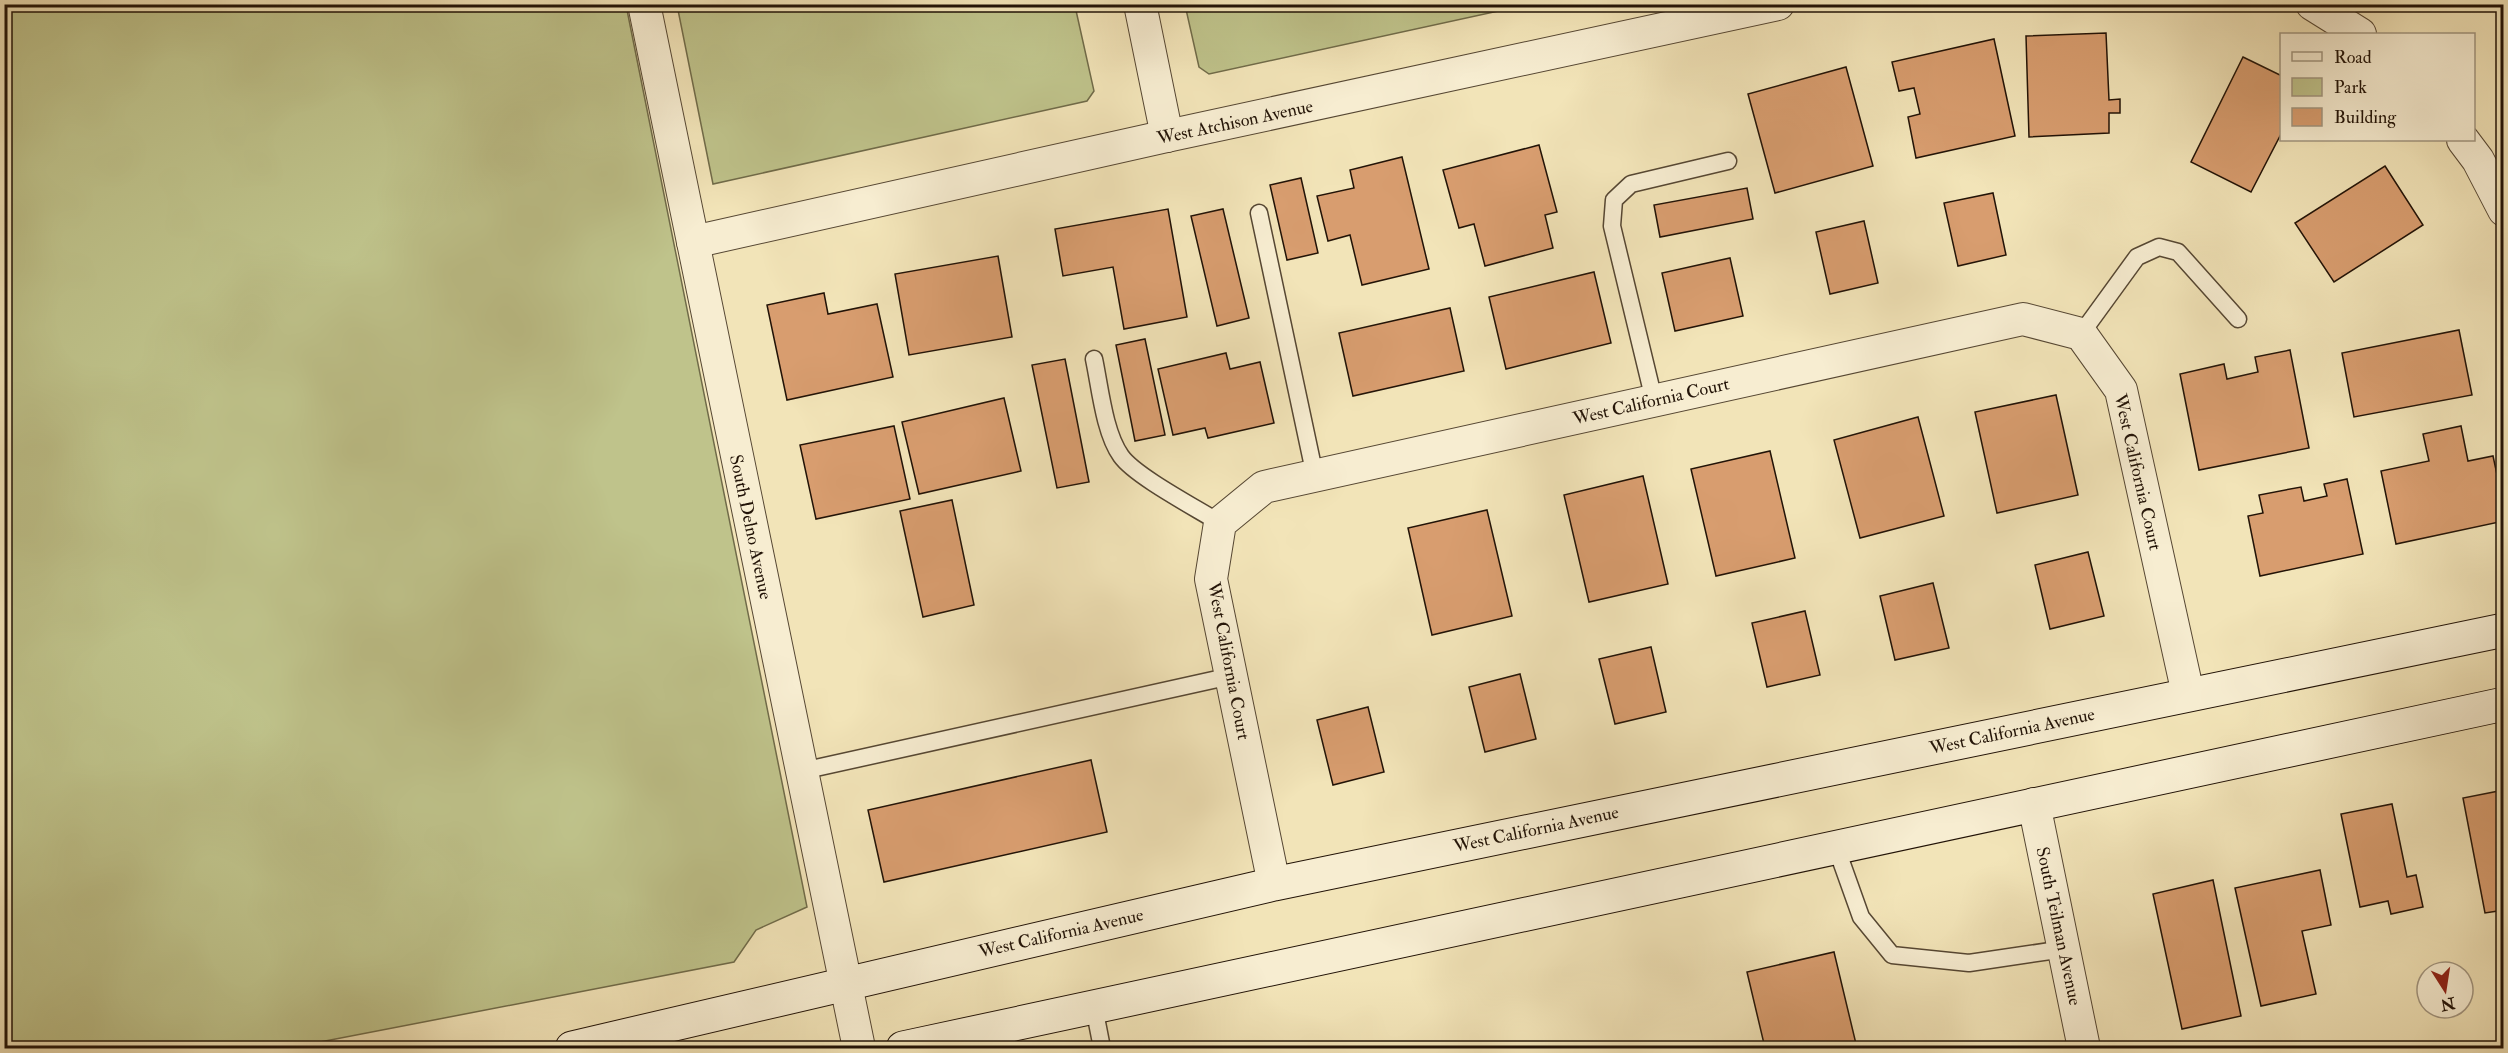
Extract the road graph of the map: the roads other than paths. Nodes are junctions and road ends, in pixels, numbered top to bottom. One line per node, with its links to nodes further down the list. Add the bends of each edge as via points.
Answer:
1 (644, 4): 11 (street, South Delno Avenue)
2 (1140, 4): 6 (street)
3 (1778, 4): 6 (street, West Atchison Avenue)
4 (2317, 6): 5 (street)
5 (2358, 33)
6 (1167, 136): 11 (street, West Atchison Avenue)
7 (2464, 141): 9 (street)
8 (1728, 161): 15 (lane, via 1631,184 1614,200 1612,226)
9 (2504, 210)
10 (1259, 213): 16 (lane)
11 (693, 242): 22 (street, South Delno Avenue)
12 (2238, 319): 13 (lane, via 2178,252 2159,247 2137,257)
13 (2081, 334): 15 (street, West California Court, via 2023,319); 20 (street, West California Court, via 2121,390)
14 (1094, 358): 17 (lane, via 1109,428 1120,456)
15 (1654, 400): 16 (street, West California Court)
16 (1315, 476): 17 (street, West California Court, via 1264,487)
17 (1220, 523): 19 (street, West California Court, via 1211,579)
18 (2504, 630): 20 (main road, West California Avenue)
19 (1231, 676): 22 (lane); 25 (street, West California Court)
20 (2188, 694): 25 (main road, West California Avenue)
21 (2504, 704): 23 (main road)
22 (802, 771): 27 (street, South Delno Avenue)
23 (2034, 804): 24 (main road); 26 (street, South Teilman Avenue)
24 (1836, 847): 26 (lane, via 1861,918 1892,955 1969,963); 28 (main road)
25 (1274, 884): 27 (main road, West California Avenue)
26 (2064, 949): 33 (street, South Teilman Avenue)
27 (846, 983): 29 (main road, West California Avenue); 30 (street, South Delno Avenue)
28 (1094, 1007): 31 (main road); 32 (lane)
29 (572, 1048)
30 (859, 1048)
31 (903, 1048)
32 (1102, 1048)
33 (2084, 1048)

